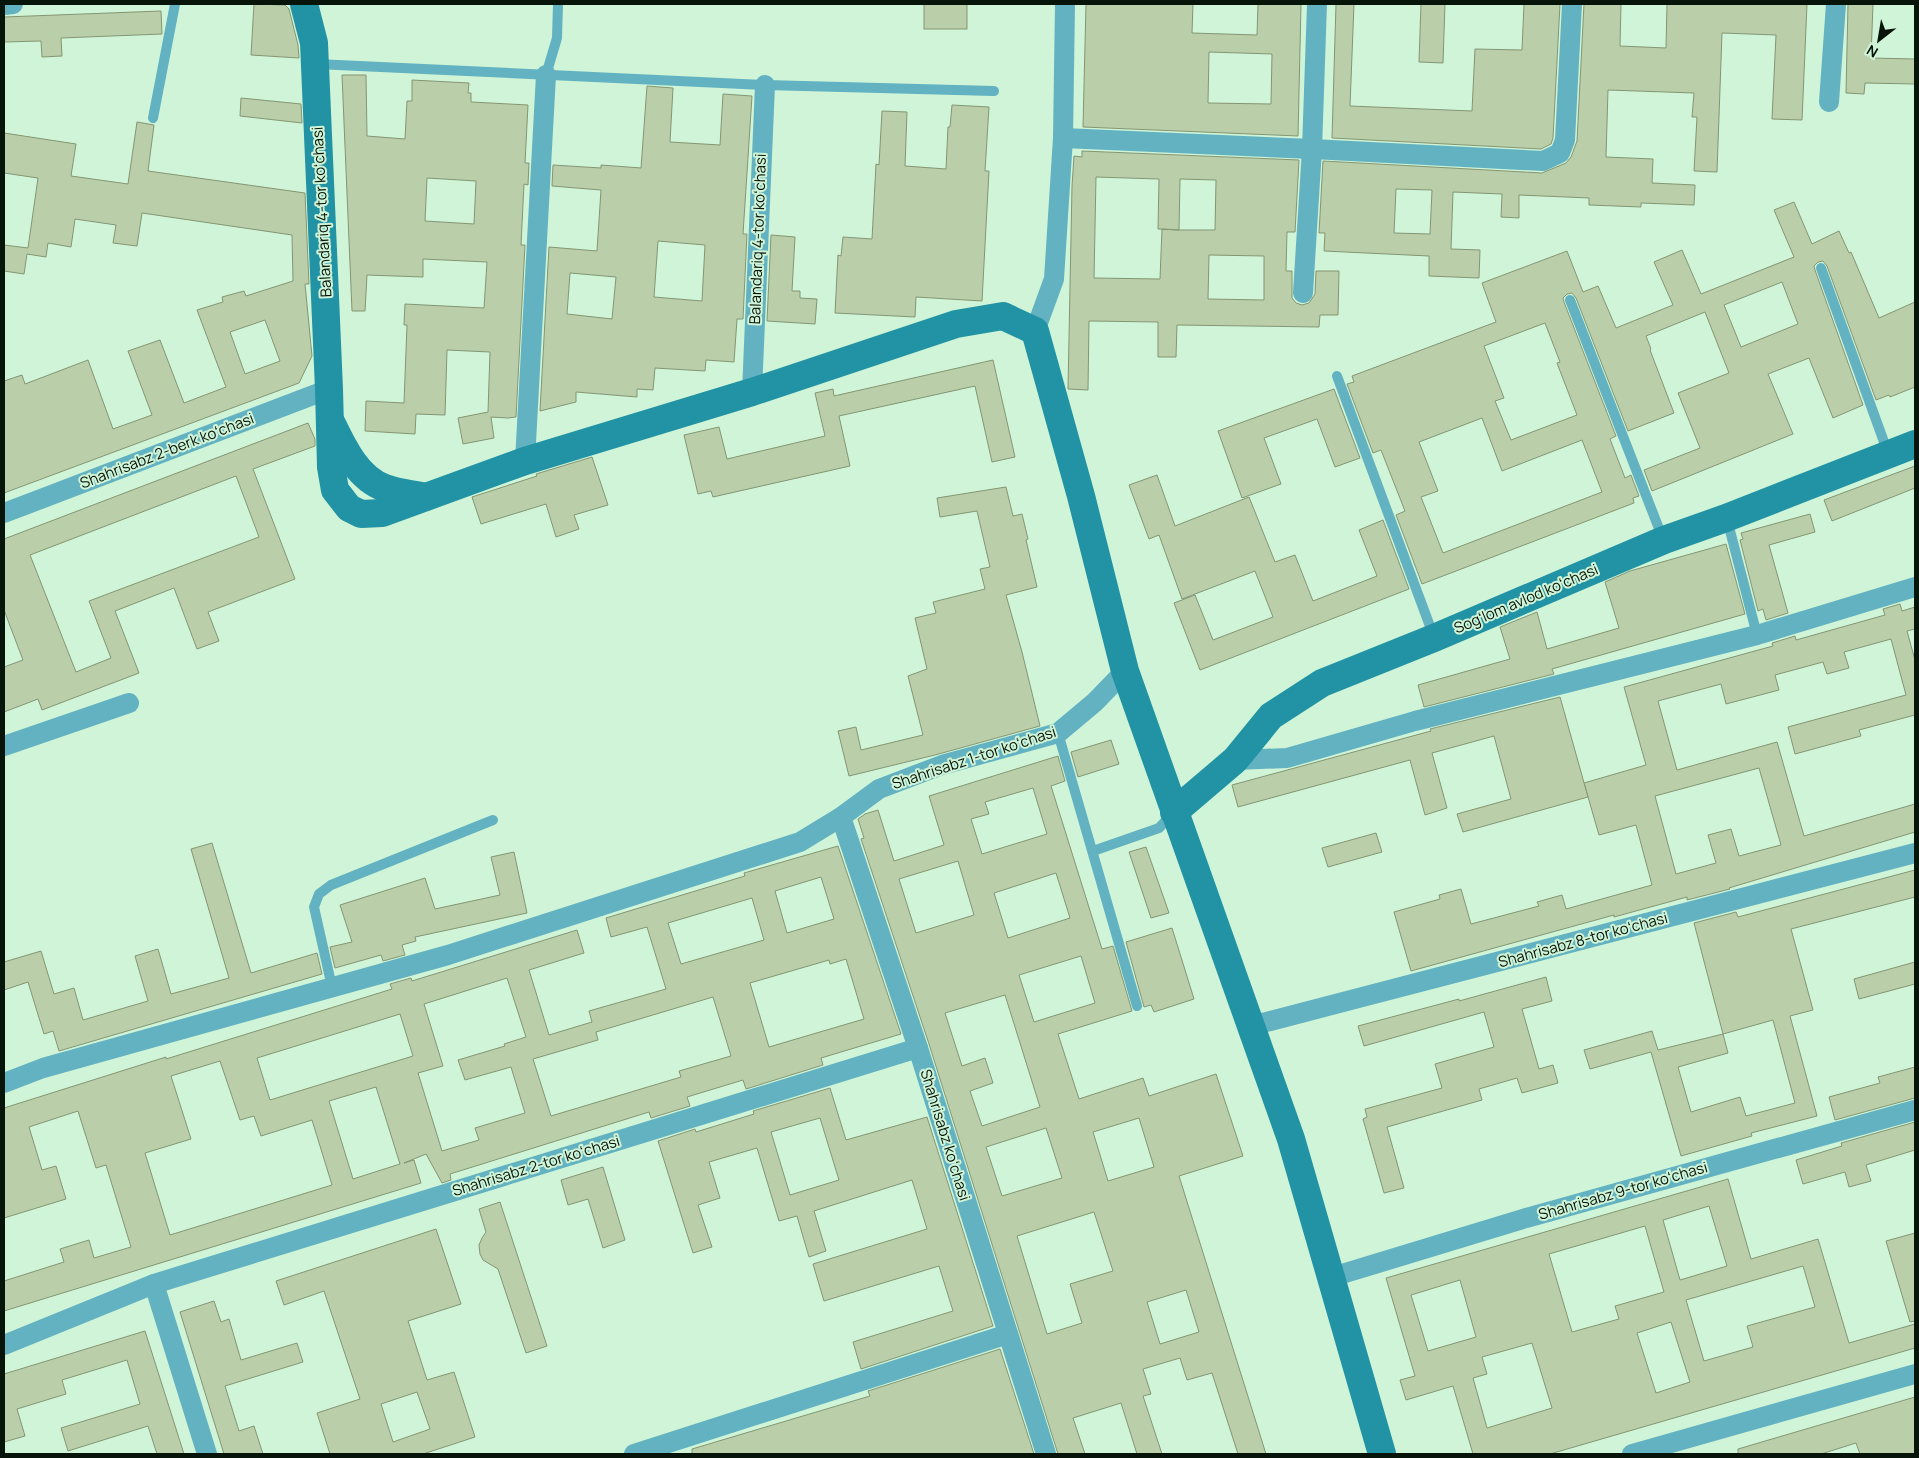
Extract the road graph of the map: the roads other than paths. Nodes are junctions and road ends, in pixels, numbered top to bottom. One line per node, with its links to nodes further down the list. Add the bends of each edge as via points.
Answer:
1 (13, 4): 9 (street)
2 (176, 4): 15 (lane)
3 (304, 4): 10 (street, Balandariq 4-tor koʻchasi, via 314,43)
4 (558, 4): 11 (lane, via 557,38)
5 (1065, 4): 16 (street)
6 (1317, 4): 17 (street)
7 (1572, 4): 17 (street, via 1565,140 1560,153 1552,158 1543,161)
8 (1836, 4): 14 (street)
9 (4, 5)
10 (315, 64): 11 (lane); 23 (street, Balandariq 4-tor koʻchasi)
11 (546, 75): 12 (lane); 28 (street)
12 (764, 85): 13 (lane); 24 (street, Balandariq 4-tor koʻchasi)
13 (994, 91)
14 (1829, 102)
15 (153, 118)
16 (1063, 138): 17 (street); 21 (street, via 1054,279)
17 (1312, 148): 19 (street)
18 (1821, 268): 27 (lane)
19 (1303, 293)
20 (1570, 300): 32 (lane)
21 (1035, 331): 24 (street, Balandariq 4-tor koʻchasi, via 1003,316 956,324); 36 (street)
22 (1337, 376): 35 (lane)
23 (330, 389): 25 (street, Balandariq 4-tor koʻchasi); 30 (street, Shahrisabz 2-berk koʻchasi)
24 (752, 392): 28 (street, Balandariq 4-tor koʻchasi)
25 (330, 421): 29 (street, Balandariq 4-tor koʻchasi, via 345,451 364,475 383,488); 29 (street, Balandariq 4-tor koʻchasi, via 335,490 349,508 361,514 382,513)
26 (1915, 444): 27 (street, Sogʻlom avlod koʻchasi)
27 (1888, 454): 31 (street, Sogʻlom avlod koʻchasi)
28 (525, 461): 29 (street, Balandariq 4-tor koʻchasi)
29 (426, 497)
30 (4, 513)
31 (1726, 518): 32 (street, Sogʻlom avlod koʻchasi); 34 (lane)
32 (1664, 540): 35 (street, Sogʻlom avlod koʻchasi)
33 (1915, 586): 34 (street)
34 (1757, 634): 40 (street, via 1415,720 1287,758)
35 (1434, 638): 40 (street, Sogʻlom avlod koʻchasi, via 1322,684 1271,716)
36 (1125, 671): 38 (street, Shahrisabz 1-tor koʻchasi); 41 (street)
37 (129, 702): 39 (street)
38 (1058, 733): 42 (street, Shahrisabz 1-tor koʻchasi, via 942,765 879,789); 44 (lane)
39 (4, 746)
40 (1235, 760): 41 (street, Sogʻlom avlod koʻchasi)
41 (1174, 812): 44 (lane, via 1159,828); 48 (street)
42 (841, 818): 46 (street, Shahrisabz 1-tor koʻchasi, via 800,842 448,955); 49 (street, Shahrisabz koʻchasi)
43 (493, 820): 46 (lane, via 331,886 319,894 314,907)
44 (1093, 851): 47 (lane)
45 (1915, 853): 48 (street, Shahrisabz 8-tor koʻchasi)
46 (332, 987): 50 (street, Shahrisabz 1-tor koʻchasi, via 43,1068)
47 (1137, 1006)
48 (1251, 1026): 52 (street, via 1291,1139)
49 (918, 1048): 53 (street, Shahrisabz 2-tor koʻchasi); 54 (street, Shahrisabz koʻchasi)
50 (4, 1083)
51 (1915, 1110): 52 (street, Shahrisabz 9-tor koʻchasi, via 1526,1218)
52 (1332, 1277): 60 (street)
53 (154, 1284): 55 (street, Shahrisabz 2-tor koʻchasi); 57 (street)
54 (1008, 1334): 58 (street); 59 (street, Shahrisabz koʻchasi)
55 (4, 1344)
56 (1915, 1374): 61 (street)
57 (208, 1454)
58 (634, 1454)
59 (1046, 1454)
60 (1382, 1454)
61 (1632, 1454)

